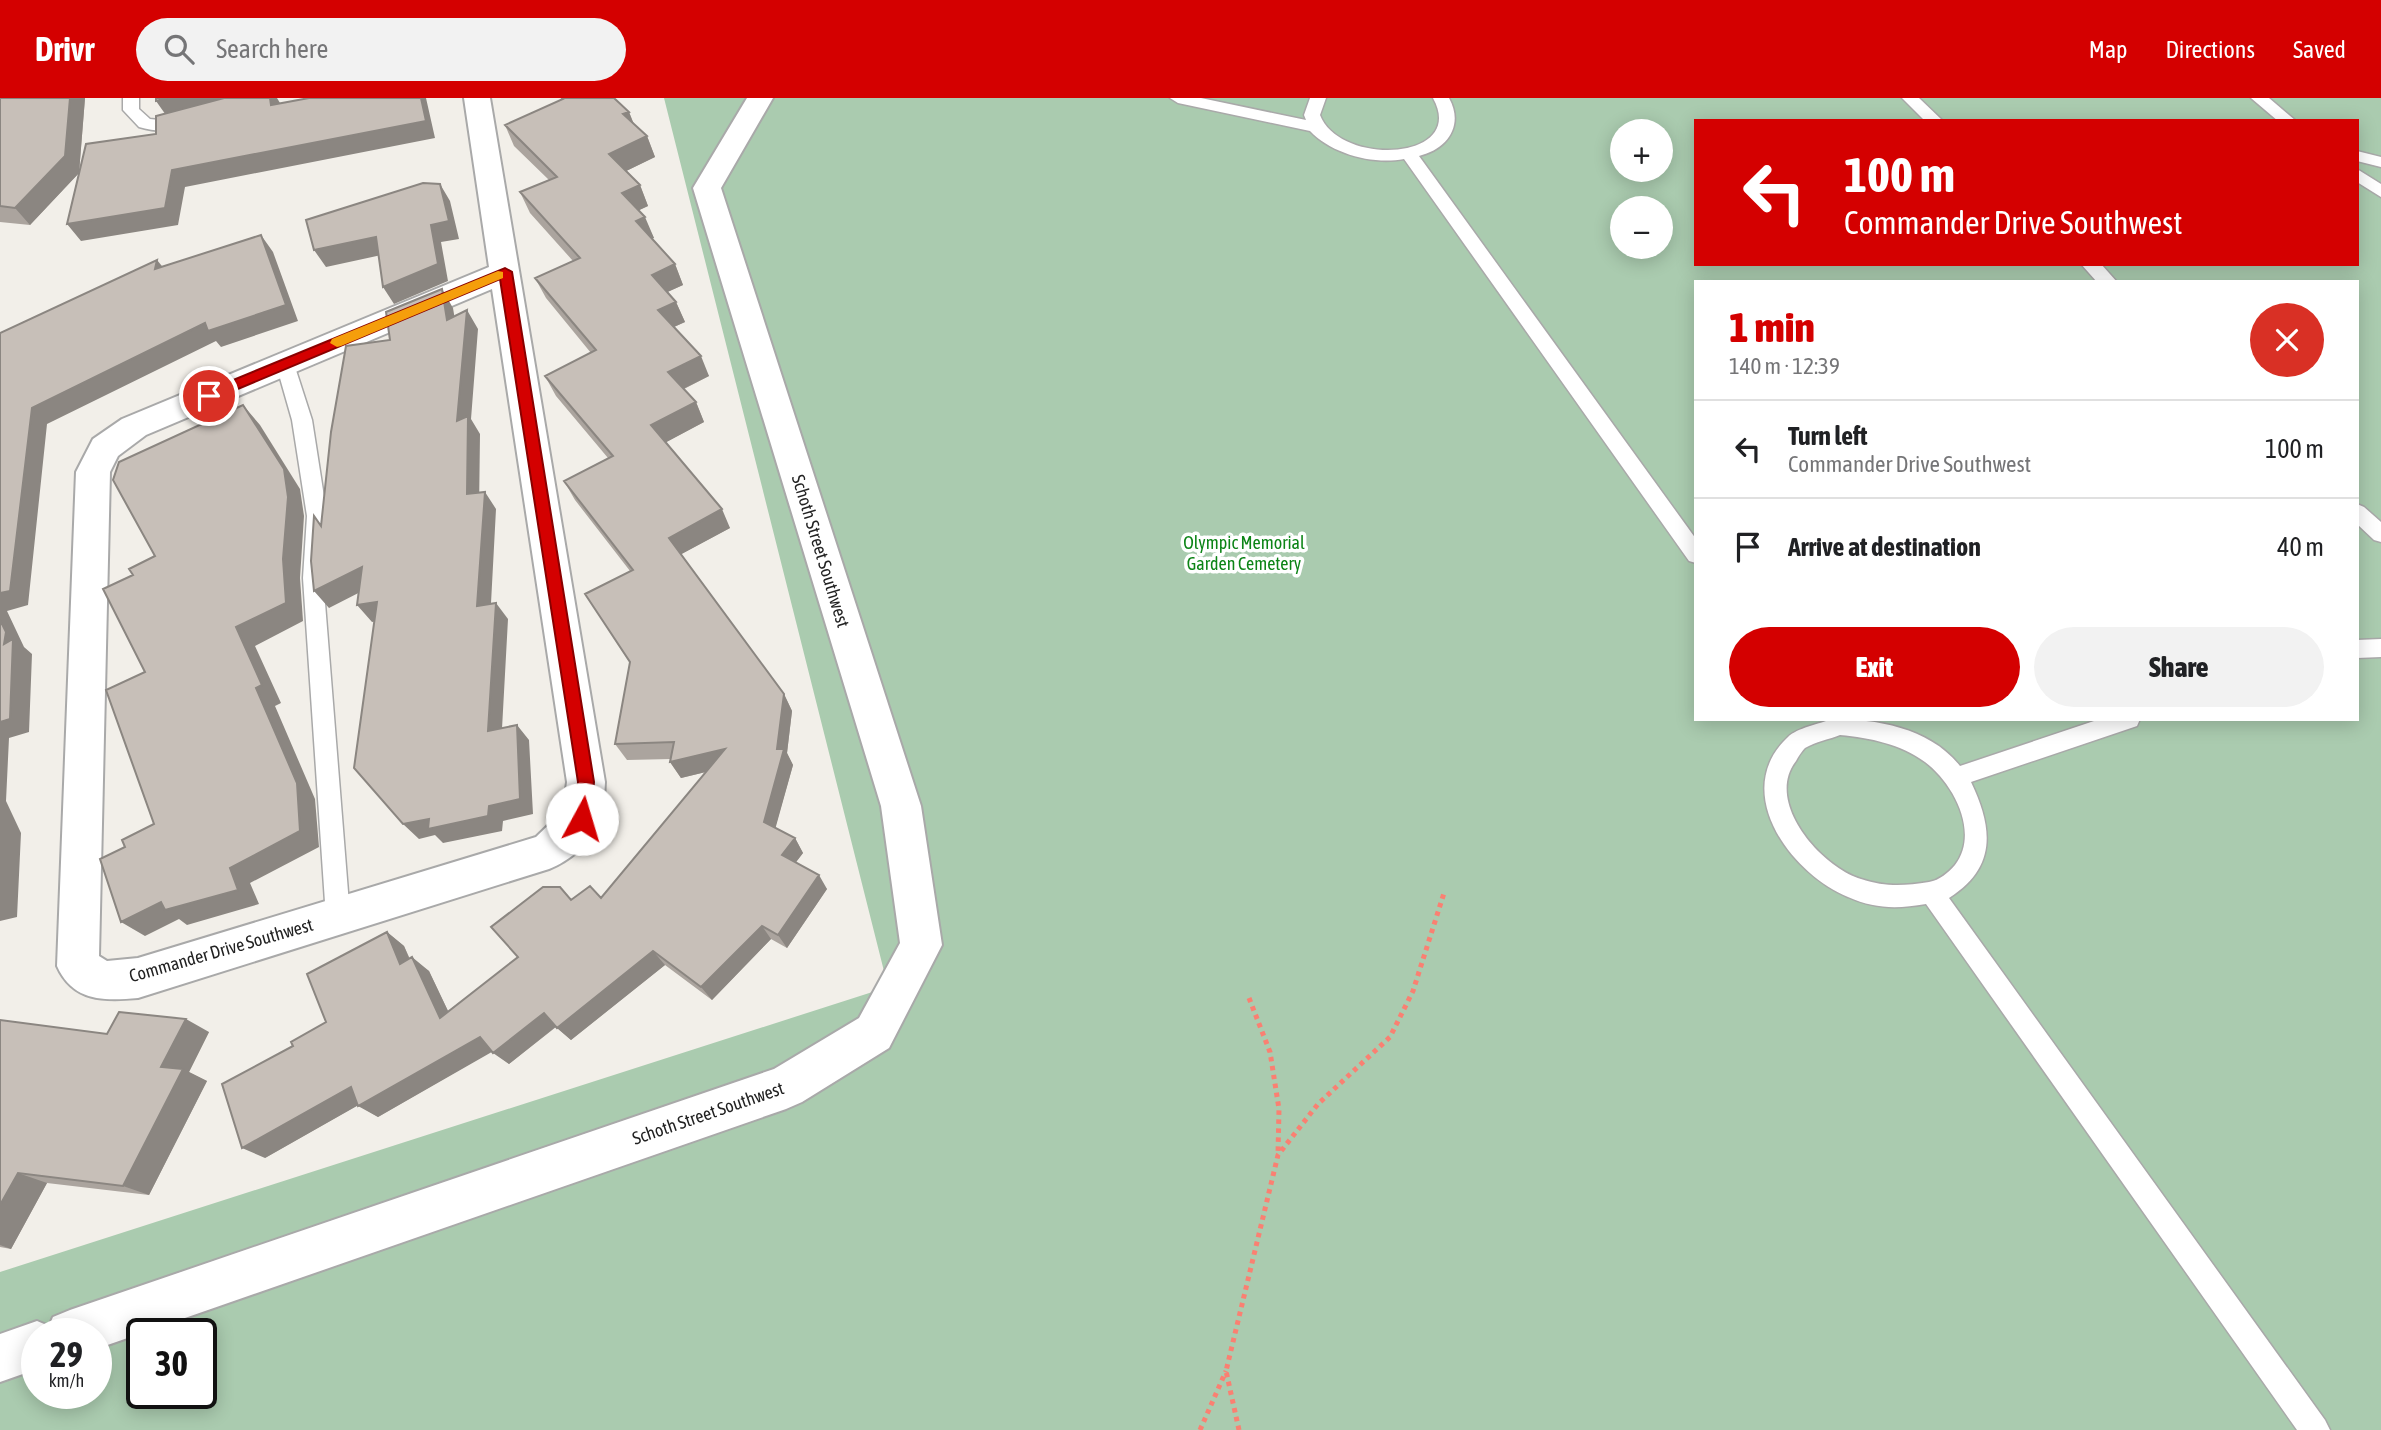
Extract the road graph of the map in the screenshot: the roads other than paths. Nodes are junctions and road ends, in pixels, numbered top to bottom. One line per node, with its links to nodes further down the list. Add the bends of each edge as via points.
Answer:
1 (131, 98): 9 (lane, via 131,110 145,124)
2 (477, 98): 19 (street, Commander Drive Southwest)
3 (760, 98): 32 (street, Schoth Street Southwest, via 706,188 901,806 921,945 874,1033 786,1087)
4 (1178, 98): 12 (lane)
5 (1318, 98): 12 (lane, via 1313,114)
6 (1442, 98): 13 (lane, via 1449,123 1443,135)
7 (1910, 98): 10 (lane)
8 (2259, 98): 11 (lane)
9 (196, 119)
10 (1933, 119)
11 (2285, 119)
12 (1317, 127): 13 (lane, via 1347,149 1370,155)
13 (1410, 155): 24 (lane)
14 (2359, 156): 15 (lane)
15 (2381, 162)
16 (2359, 176): 17 (lane)
17 (2381, 192)
18 (2092, 266): 20 (lane)
19 (505, 272): 21 (street, Commander Drive Southwest); 31 (street, Commander Drive Southwest, via 586,782 582,819 549,851)
20 (2106, 280)
21 (285, 365): 31 (lane, via 312,466 317,516 313,578); 31 (street, Commander Drive Southwest, via 134,427 104,448 93,472 78,966 102,981 138,978)
22 (2359, 514): 23 (lane)
23 (2381, 534)
24 (1694, 552)
25 (2381, 648): 26 (lane)
26 (2359, 649)
27 (2123, 721): 29 (lane)
28 (1816, 724): 29 (lane, via 1874,728 1905,738 1936,758); 30 (lane, via 1782,759 1773,784 1773,800 1784,831 1820,871 1856,890 1893,899)
29 (1955, 778): 30 (lane, via 1977,829 1974,855 1958,879)
30 (1932, 893): 35 (lane)
31 (338, 917)
32 (112, 1320)
33 (21, 1351): 34 (street)
34 (0, 1358)
35 (2315, 1430)

